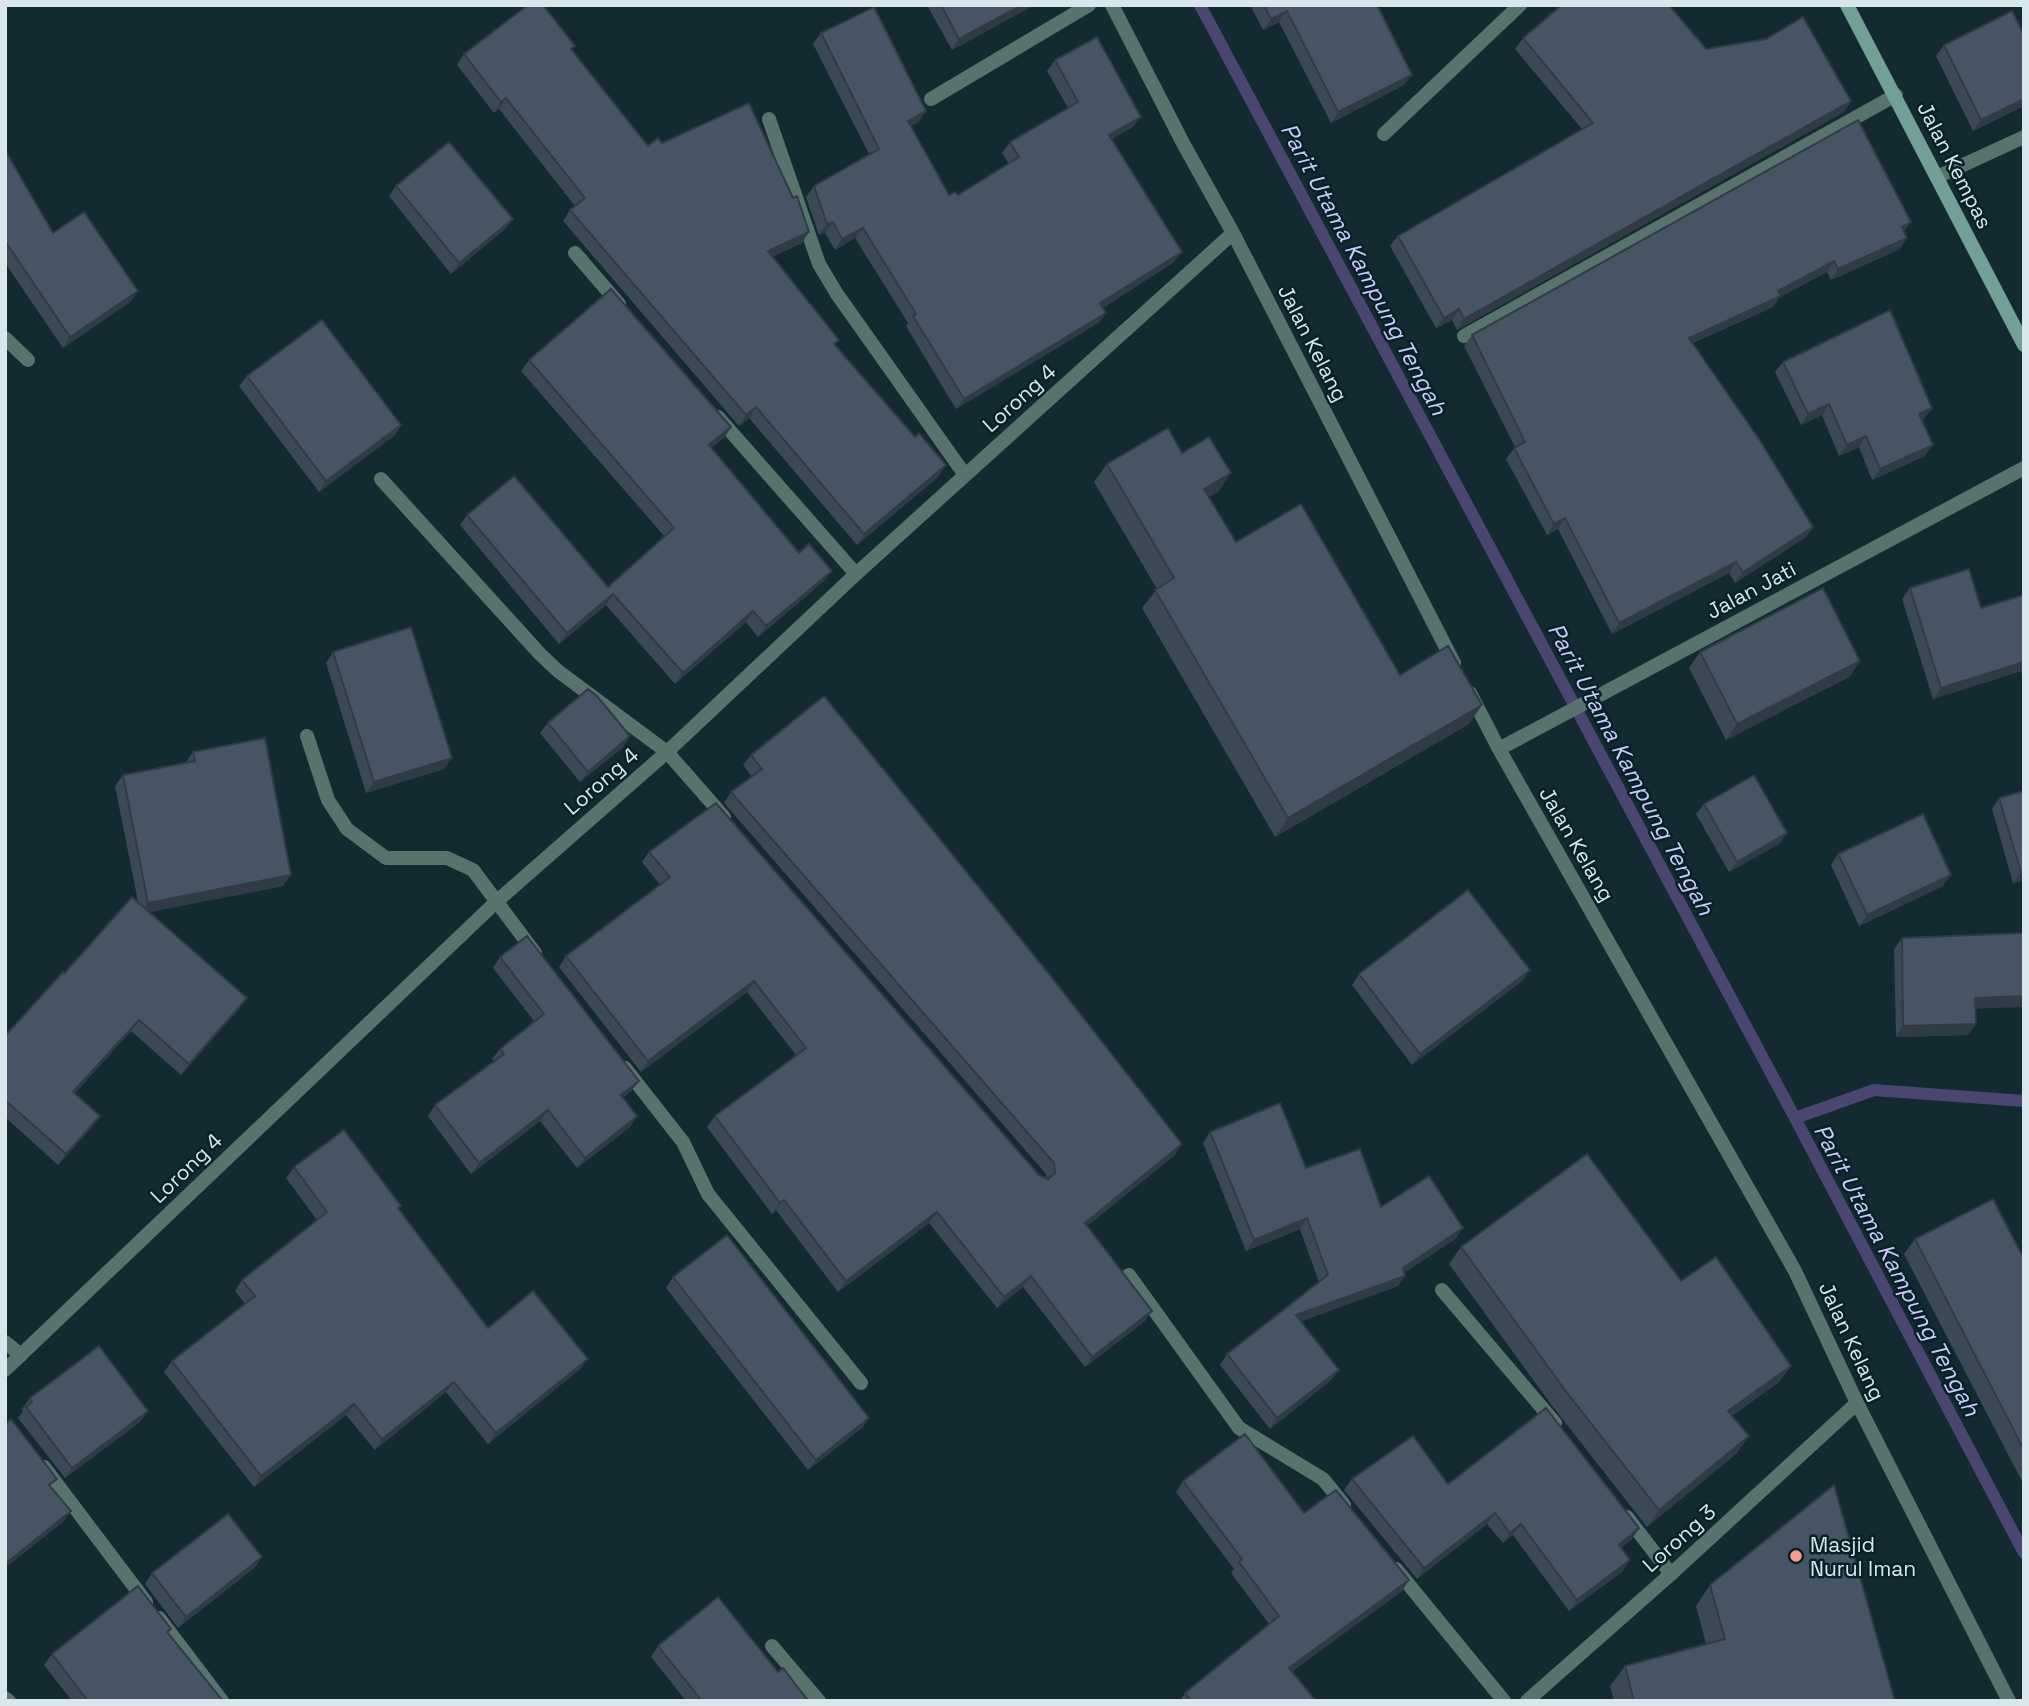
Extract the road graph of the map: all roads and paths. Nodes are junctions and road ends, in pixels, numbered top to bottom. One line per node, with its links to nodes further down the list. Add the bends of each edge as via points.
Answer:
1 (1089, 5): 6 (street)
2 (1112, 5): 11 (street, Jalan Kelang)
3 (1520, 5): 8 (street)
4 (1847, 5): 5 (street, Jalan Kempas)
5 (1895, 94): 10 (street, Jalan Kempas); 14 (street)
6 (931, 99)
7 (769, 119): 20 (street, via 819,264)
8 (1384, 134)
9 (2024, 137): 10 (street)
10 (1937, 177): 16 (street, Jalan Kempas)
11 (1233, 233): 20 (street, Lorong 4); 24 (street, Jalan Kelang)
12 (575, 253): 13 (street)
13 (629, 316)
14 (1464, 337)
15 (5, 338): 17 (street)
16 (2024, 345)
17 (27, 360)
18 (710, 408): 22 (street)
19 (2024, 468): 24 (street, Jalan Jati)
20 (965, 475): 22 (street, Lorong 4)
21 (381, 479): 25 (street, via 540,654)
22 (856, 574): 25 (street, Lorong 4)
23 (307, 736): 27 (street, via 328,800 347,829 386,858 447,858 473,870)
24 (1499, 749): 36 (street, Jalan Kelang, via 1795,1271)
25 (667, 751): 26 (street); 27 (street, Lorong 4)
26 (731, 825)
27 (496, 902): 28 (street); 33 (street, Lorong 4)
28 (547, 968)
29 (615, 1055): 35 (street, via 683,1142 708,1194)
30 (1129, 1275): 40 (street, via 1239,1428 1323,1479)
31 (1442, 1290): 37 (street)
32 (5, 1342): 33 (street)
33 (21, 1355): 34 (street, Lorong 4)
34 (5, 1370)
35 (861, 1383)
36 (1857, 1403): 42 (street, Lorong 3); 48 (street, Jalan Kelang)
37 (1567, 1438)
38 (38, 1460): 44 (street)
39 (1615, 1501): 42 (street)
40 (1357, 1521)
41 (1383, 1553): 46 (street)
42 (1671, 1574): 47 (street, Lorong 3)
43 (772, 1646): 45 (street)
44 (222, 1701)
45 (819, 1701)
46 (1504, 1701)
47 (1527, 1701)
48 (2009, 1701)

